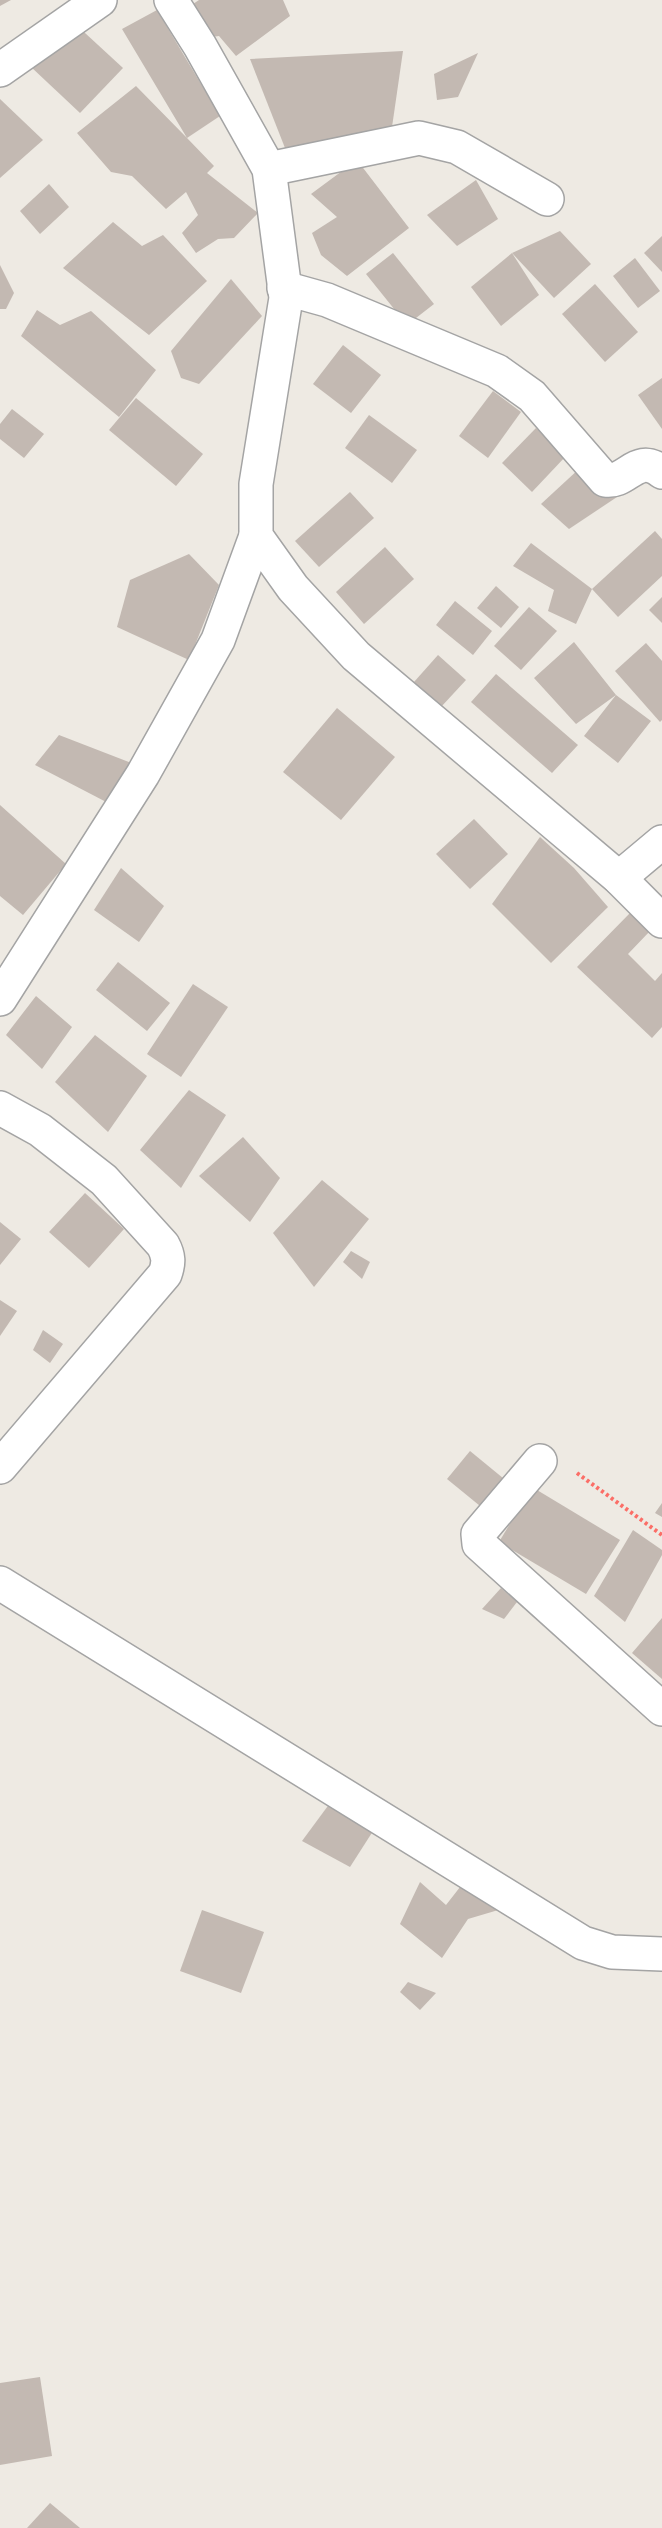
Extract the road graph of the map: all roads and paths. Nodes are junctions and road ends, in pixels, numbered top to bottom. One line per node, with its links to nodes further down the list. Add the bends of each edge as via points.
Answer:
1 (100, 0): 3 (street)
2 (171, 0): 4 (street)
3 (0, 70)
4 (269, 169): 5 (street, via 419,138 458,147); 6 (street)
5 (548, 199)
6 (284, 288): 7 (street, via 327,300 497,371 532,396 605,480 640,466); 8 (street, via 286,298 256,484)
7 (662, 472)
8 (256, 536): 10 (street, via 293,588 356,656); 12 (street, via 212,651 143,774)
9 (662, 842): 10 (street)
10 (619, 878): 11 (street)
11 (662, 921)
12 (0, 999)
13 (0, 1108): 15 (street, via 40,1130 115,1189 163,1245 168,1266)
14 (540, 1461): 16 (path, via 551,1456 559,1460); 18 (street, via 478,1534 479,1544)
15 (0, 1467)
16 (662, 1535)
17 (0, 1583): 19 (street, via 583,1943 612,1952)
18 (662, 1709)
19 (662, 1954)

